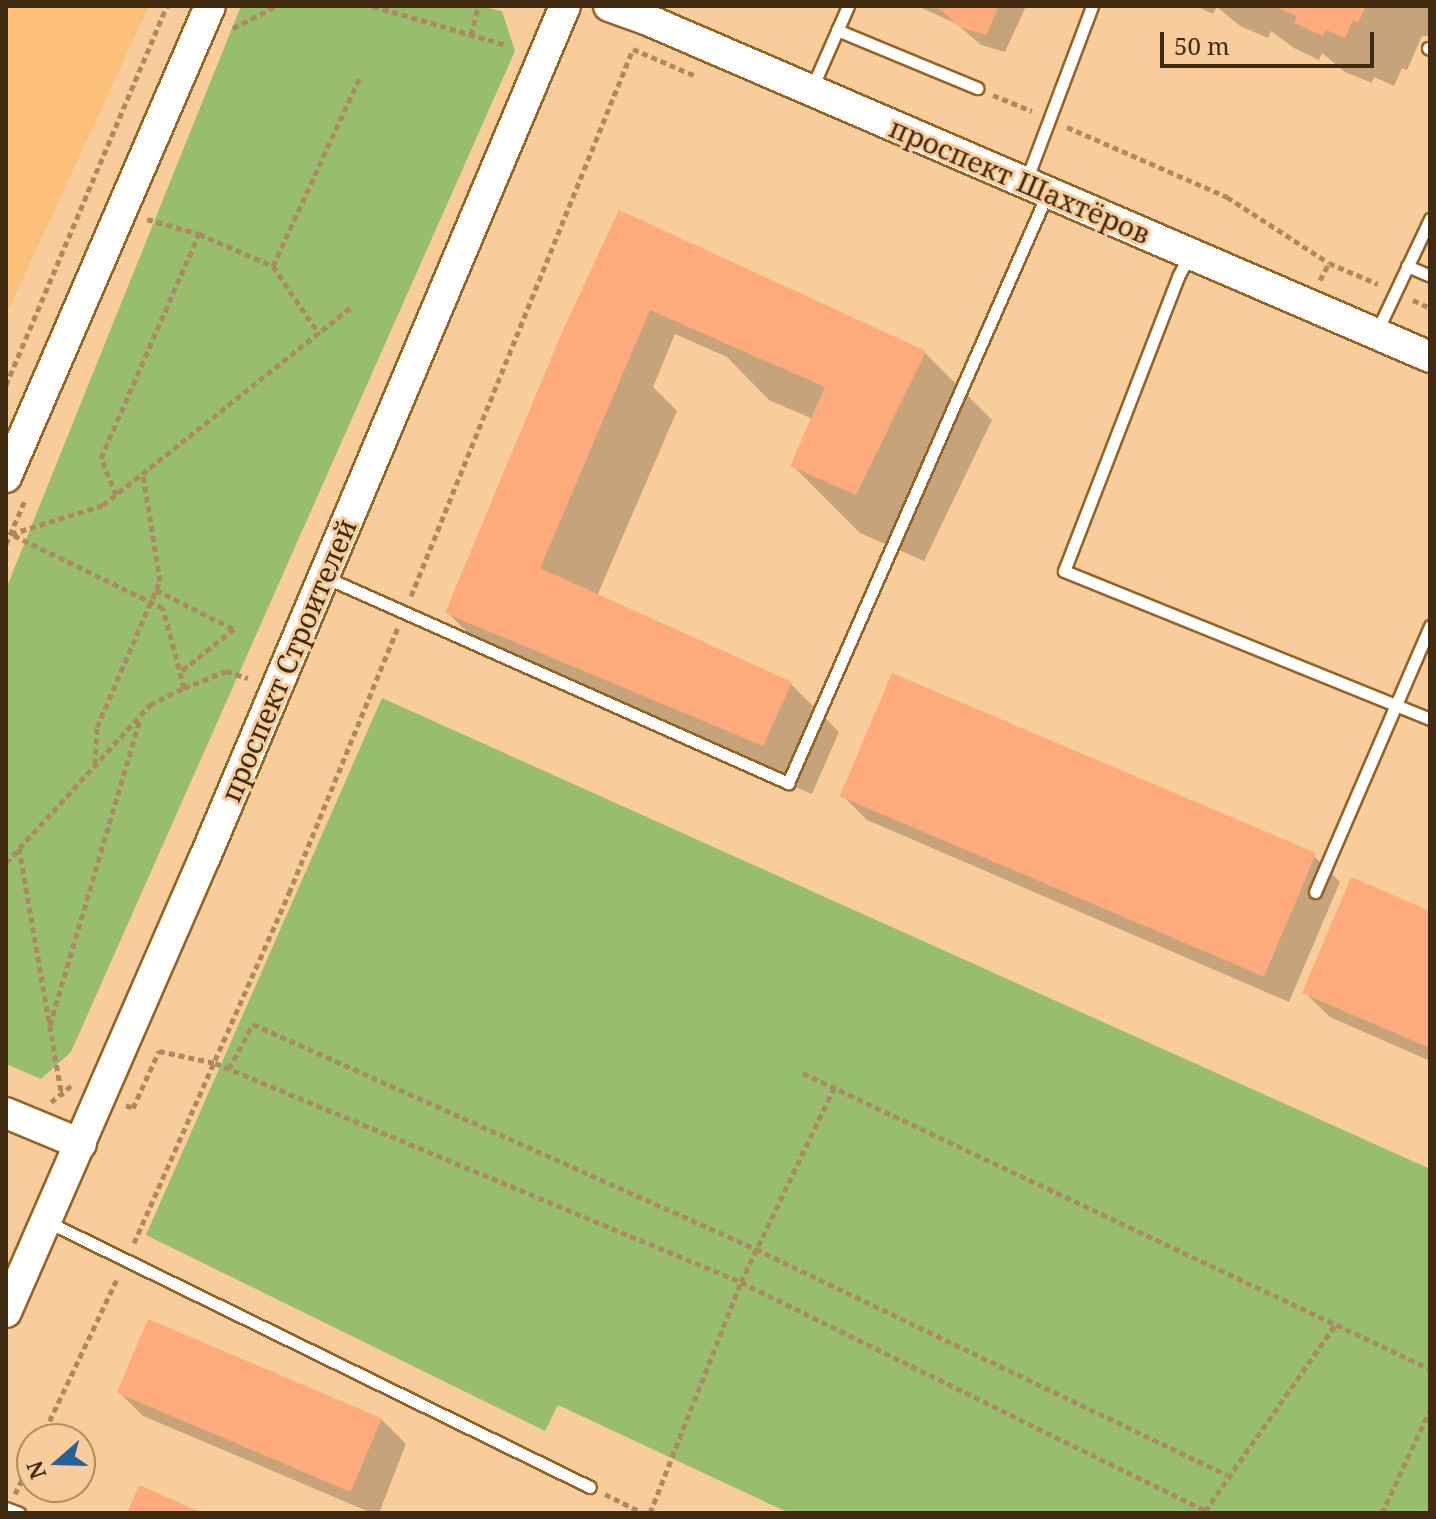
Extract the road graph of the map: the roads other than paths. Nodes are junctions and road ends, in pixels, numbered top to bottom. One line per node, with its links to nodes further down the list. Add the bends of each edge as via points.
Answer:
1 (210, 6): 16 (main road)
2 (565, 6): 17 (main road, проспект Строителей)
3 (609, 6): 8 (main road, проспект Шахтёров)
4 (848, 6): 6 (lane)
5 (1092, 6): 9 (lane, via 1051,120)
6 (837, 30): 7 (lane); 8 (lane)
7 (977, 88)
8 (810, 90): 9 (main road, проспект Шахтёров)
9 (1037, 187): 11 (main road, проспект Шахтёров); 17 (lane, via 788,783)
10 (1430, 219): 12 (lane)
11 (1191, 252): 14 (main road, проспект Шахтёров); 19 (lane, via 1064,571)
12 (1407, 266): 13 (lane); 14 (lane)
13 (1430, 276)
14 (1375, 335): 15 (main road, проспект Шахтёров)
15 (1430, 357)
16 (6, 477)
17 (323, 577): 23 (main road, проспект Строителей)
18 (1430, 626): 19 (lane)
19 (1397, 705): 20 (lane); 21 (lane)
20 (1430, 719)
21 (1315, 892)
22 (6, 1113): 23 (main road)
23 (81, 1144): 24 (main road, проспект Строителей)
24 (47, 1222): 25 (main road, проспект Строителей); 26 (lane)
25 (6, 1312)
26 (590, 1487)

